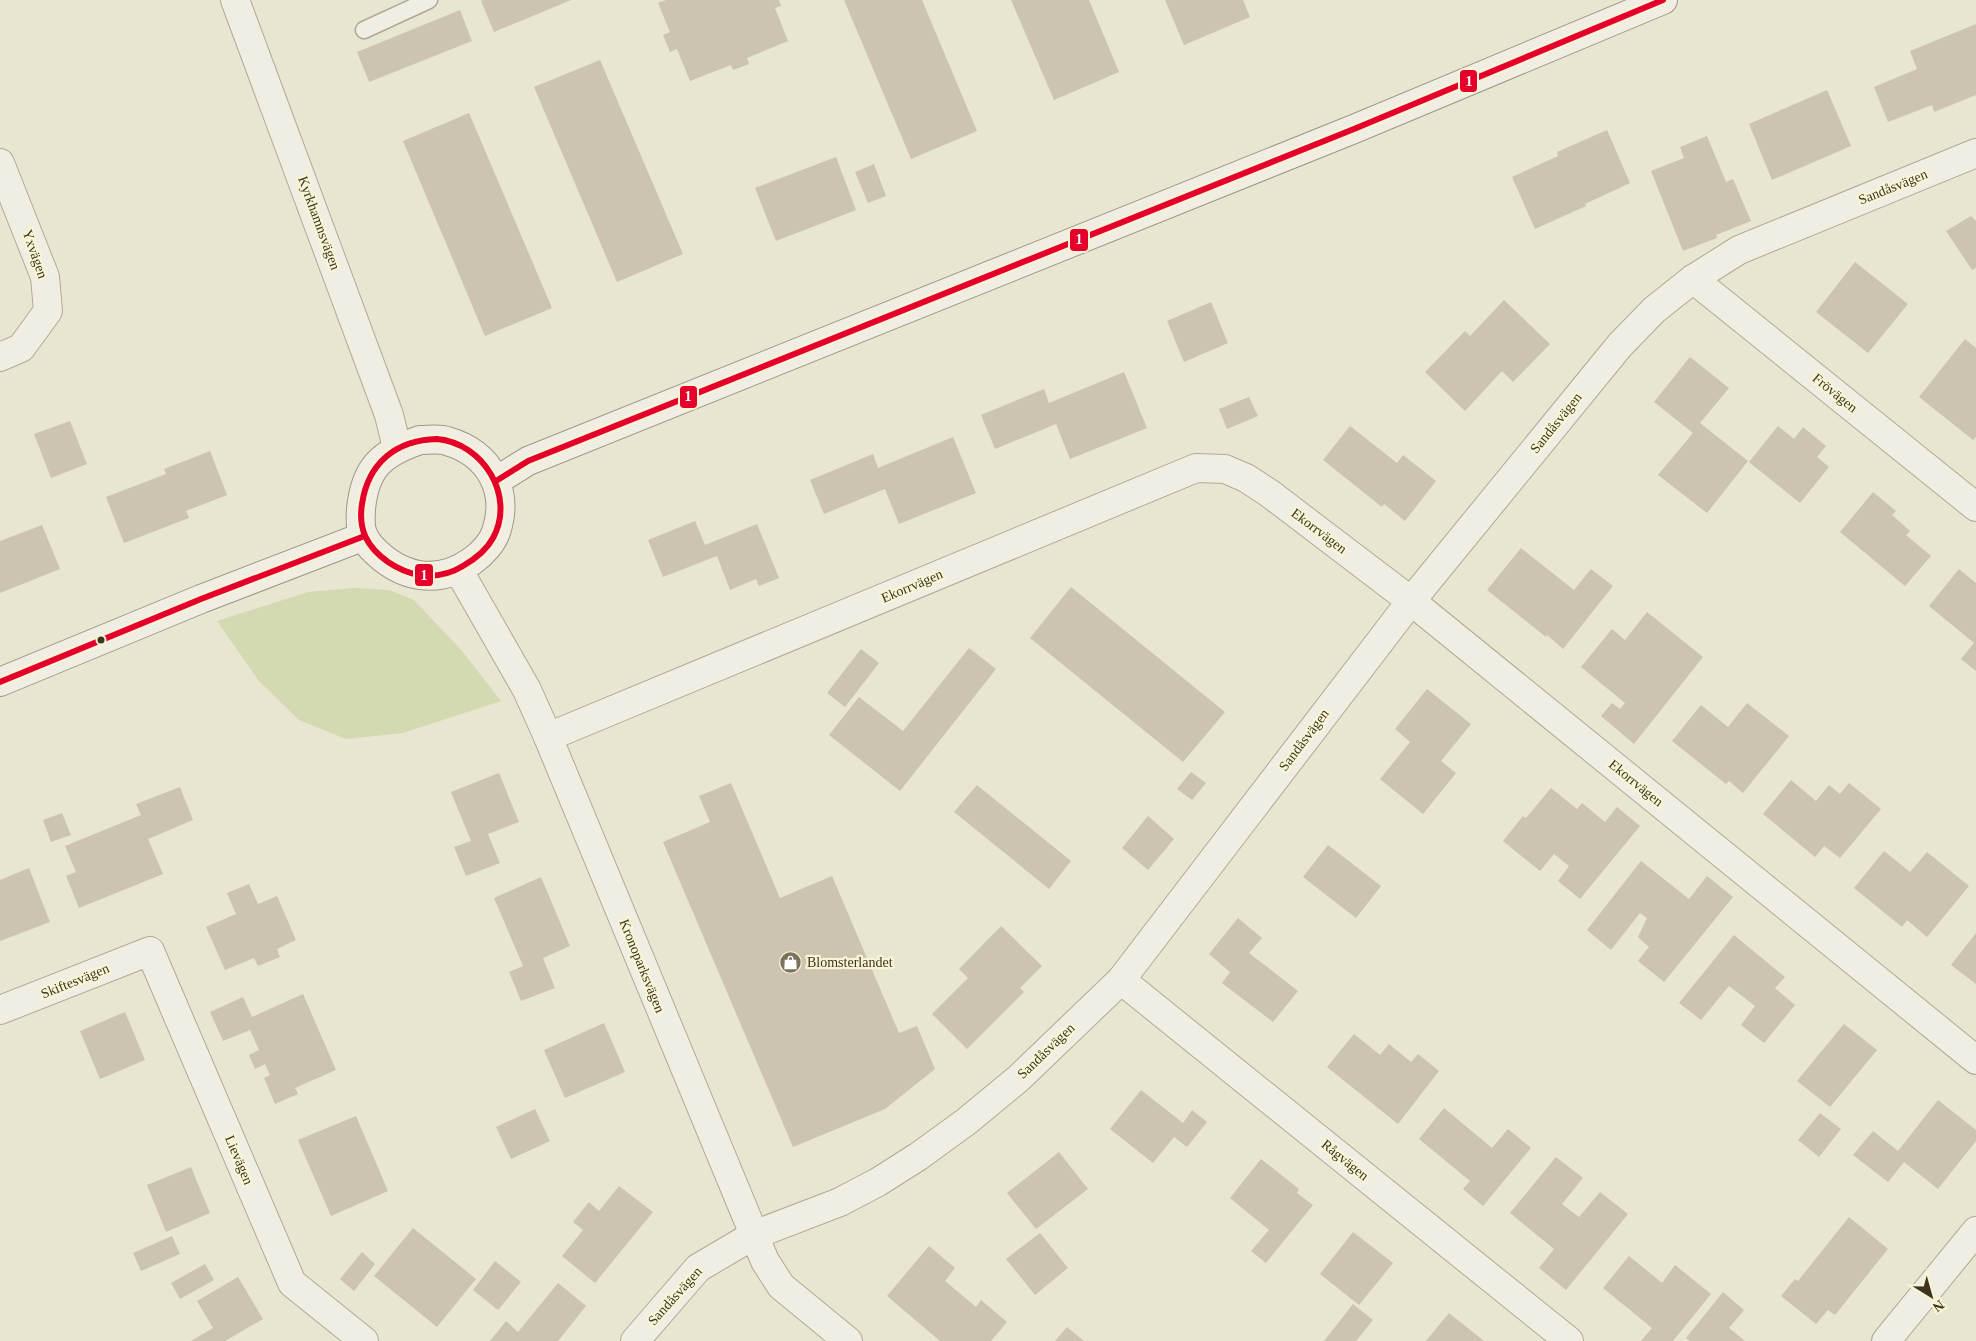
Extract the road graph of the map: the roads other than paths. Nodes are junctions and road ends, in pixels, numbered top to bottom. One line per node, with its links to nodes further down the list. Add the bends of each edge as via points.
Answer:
1 (235, 0): 9 (street, Kyrkhamnsvägen, via 389,415)
2 (430, 0): 4 (lane)
3 (1663, 0): 10 (street, via 1354,130 528,461)
4 (364, 30)
5 (1976, 153): 7 (street, Sandåsvägen, via 1739,250)
6 (0, 162): 8 (street, Yxvägen, via 46,277 48,311 21,348)
7 (1693, 279): 11 (street, Frövägen); 14 (street, Sandåsvägen, via 1654,310 1620,345)
8 (0, 357)
9 (397, 448): 10 (street, via 420,440 445,440 468,449 487,465); 12 (street, via 376,465 363,489)
10 (496, 480): 13 (street, via 501,508 495,534 481,555)
11 (1976, 507)
12 (362, 537): 13 (street, via 383,559 406,573 433,577); 15 (street)
13 (459, 570): 16 (street, Kronoparksvägen, via 527,690)
14 (1411, 601): 16 (street, Ekorrvägen, via 1246,478 1225,469 1196,468); 18 (street, Sandåsvägen); 20 (street, Ekorrvägen)
15 (0, 682)
16 (548, 738): 22 (street, Kronoparksvägen)
17 (150, 951): 19 (street, Skiftesvägen); 23 (street, Lievägen, via 292,1283)
18 (1121, 980): 22 (street, Sandåsvägen, via 1019,1078 919,1156 840,1202); 26 (street, Rågvägen)
19 (0, 1010)
20 (1976, 1060)
21 (1976, 1231): 27 (street)
22 (754, 1235): 24 (street, Sandåsvägen, via 698,1268); 25 (street, Kronoparksvägen, via 781,1286)
23 (364, 1341)
24 (635, 1341)
25 (848, 1341)
26 (1569, 1341)
27 (1886, 1341)

